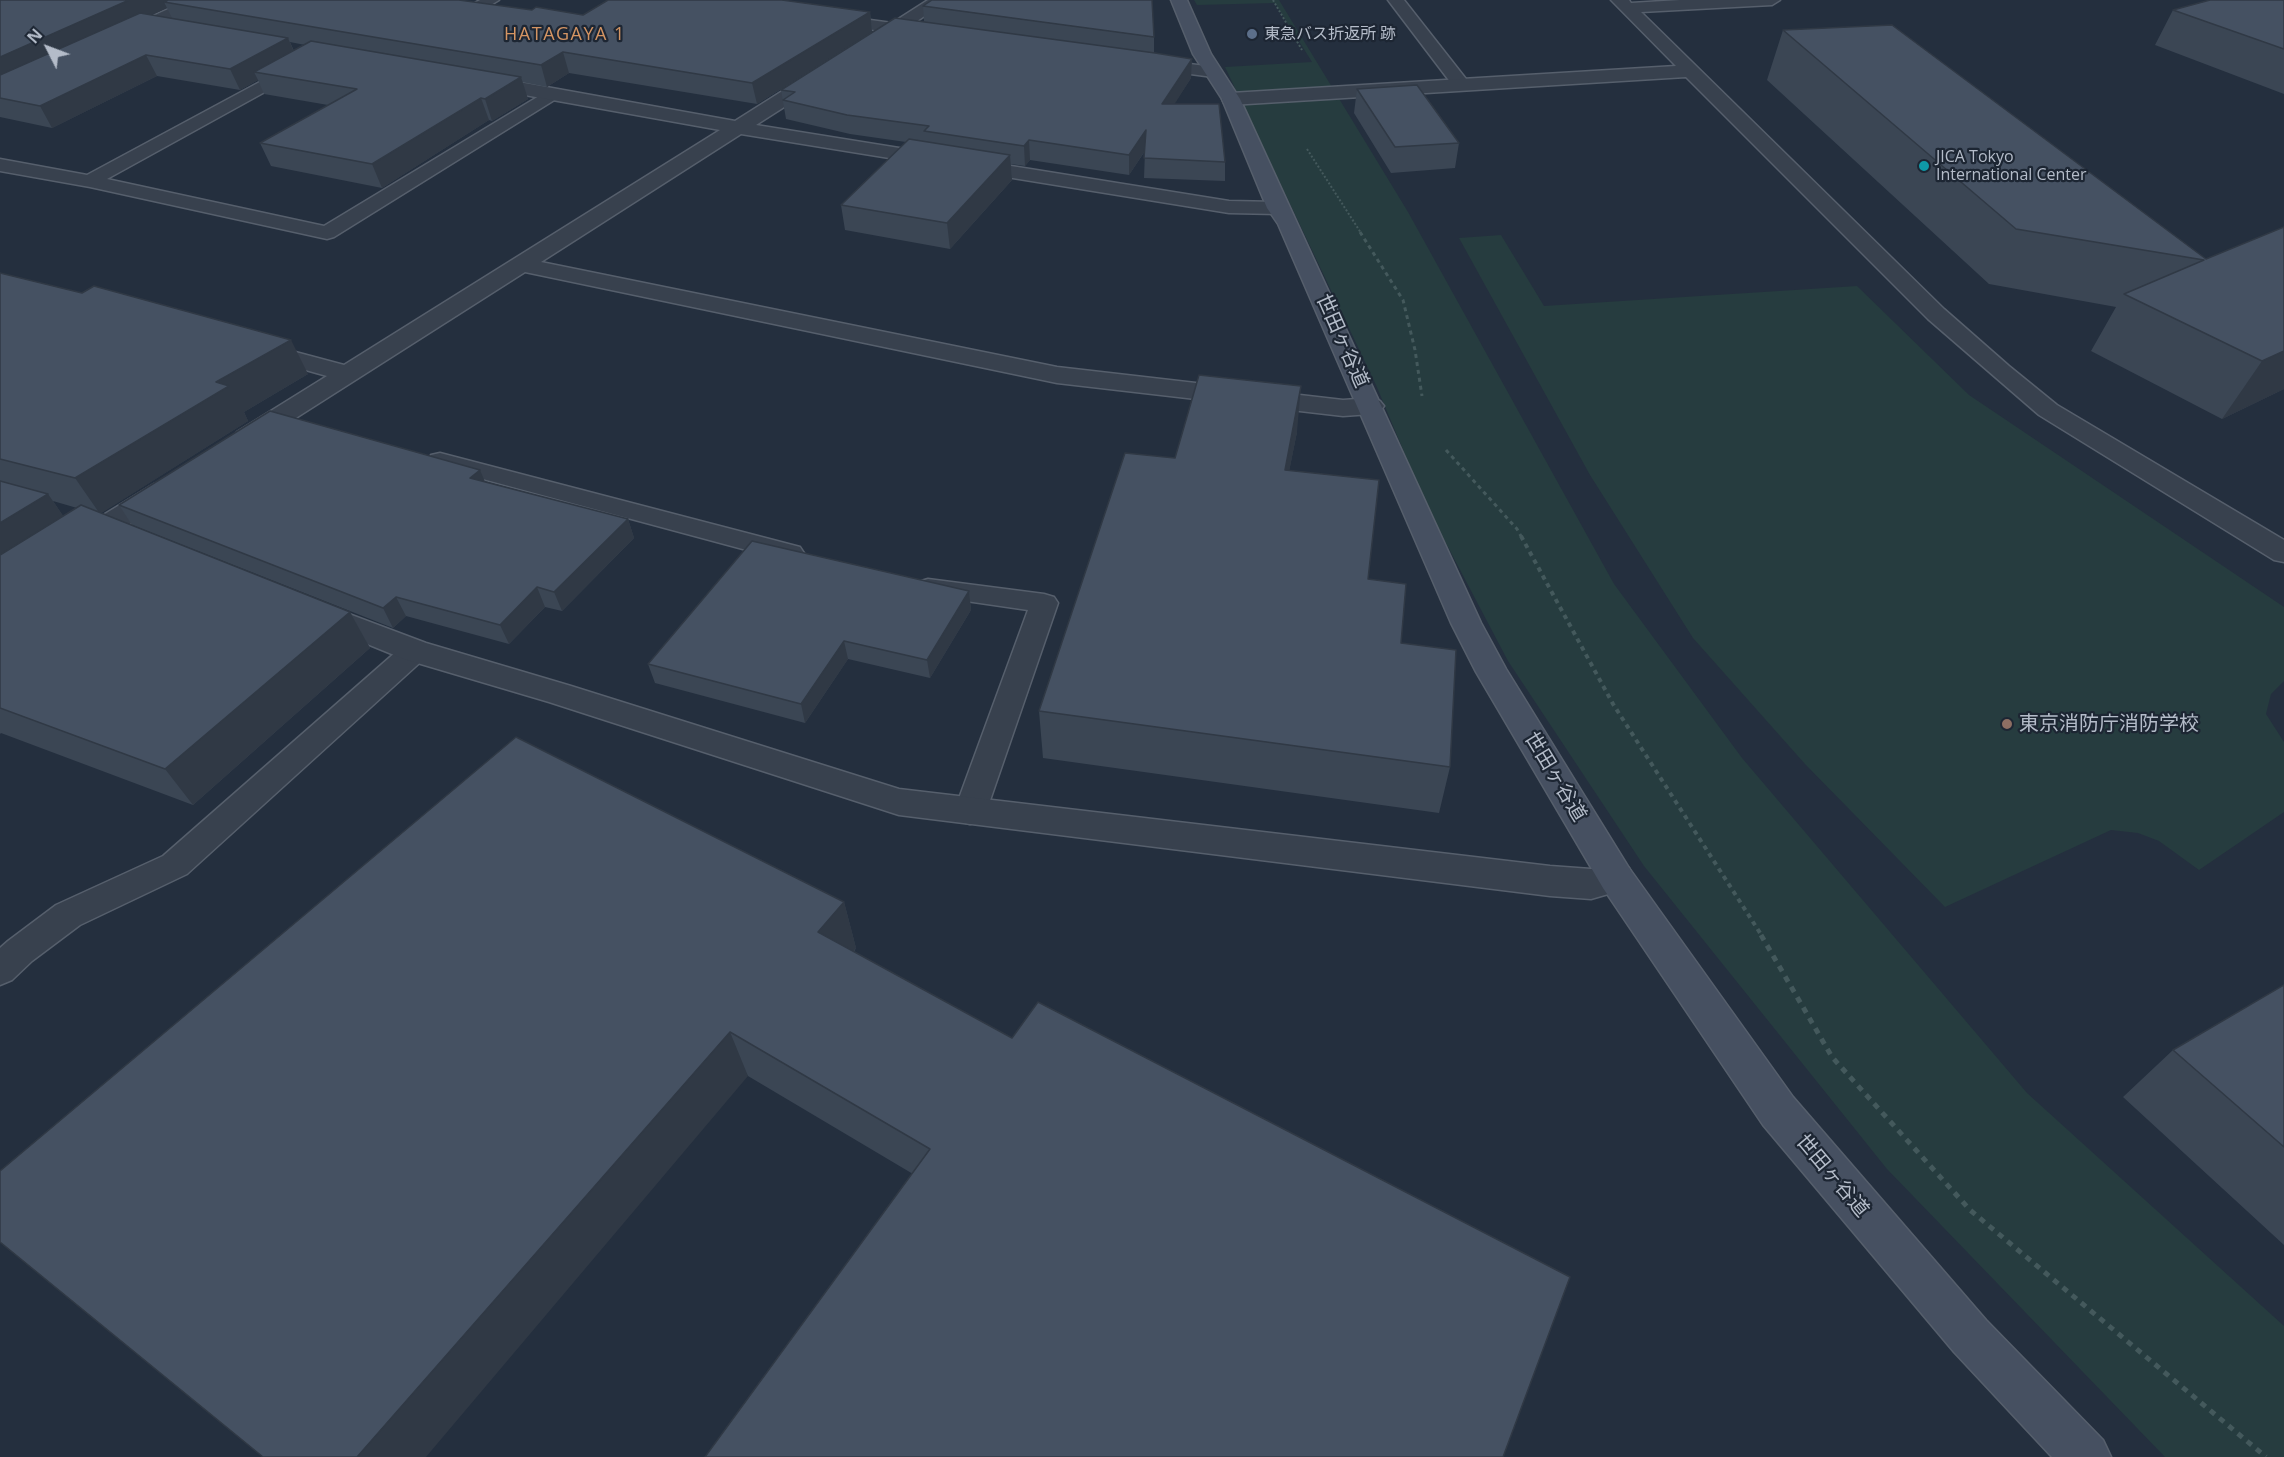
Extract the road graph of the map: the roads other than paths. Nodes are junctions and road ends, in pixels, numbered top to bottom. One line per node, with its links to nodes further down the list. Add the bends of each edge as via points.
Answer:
1 (202, 0): 10 (street)
2 (491, 0): 8 (lane)
3 (940, 0): 11 (street)
4 (1179, 0): 18 (street, 世田ヶ谷道)
5 (1396, 0): 20 (lane)
6 (1772, 0): 7 (street)
7 (1623, 4): 17 (street)
8 (471, 10)
9 (821, 18): 11 (lane)
10 (147, 25): 12 (street); 14 (street)
11 (895, 29): 13 (lane); 23 (street)
12 (182, 31)
13 (942, 35)
14 (104, 45)
15 (310, 60): 25 (lane)
16 (1131, 62): 18 (lane)
17 (1692, 71): 20 (street); 39 (street, via 1936,314 2048,410)
18 (1213, 72): 22 (street, 世田ヶ谷道)
19 (462, 78): 21 (street)
20 (1460, 83): 22 (street)
21 (555, 94): 23 (street); 25 (lane, via 327,233)
22 (1231, 99): 26 (street, 世田ヶ谷道)
23 (740, 126): 26 (street, via 1229,207); 27 (street)
24 (0, 165): 25 (lane)
25 (90, 181)
26 (1278, 208): 30 (street, 世田ヶ谷道, via 1289,224)
27 (519, 264): 29 (street); 30 (street, via 1057,375 1343,408)
28 (232, 341): 29 (street)
29 (348, 374): 31 (street)
30 (1371, 406): 46 (street, 世田ヶ谷道, via 1466,623)
31 (279, 418): 32 (lane); 33 (street)
32 (313, 427)
33 (231, 448)
34 (416, 454): 40 (lane)
35 (182, 478): 37 (street)
36 (73, 518): 37 (street)
37 (105, 527): 38 (street); 42 (street)
38 (138, 540)
39 (2284, 553)
40 (816, 559)
41 (908, 584): 45 (lane, via 1044,603)
42 (0, 592)
43 (293, 603): 44 (street)
44 (415, 651): 45 (street, via 899,802); 47 (lane, via 175,865 68,915)
45 (970, 812): 46 (street, via 1550,882 1591,884)
46 (1616, 878): 48 (street, 世田ヶ谷道, via 1778,1111 1970,1336)
47 (7, 954)
48 (2086, 1457)

